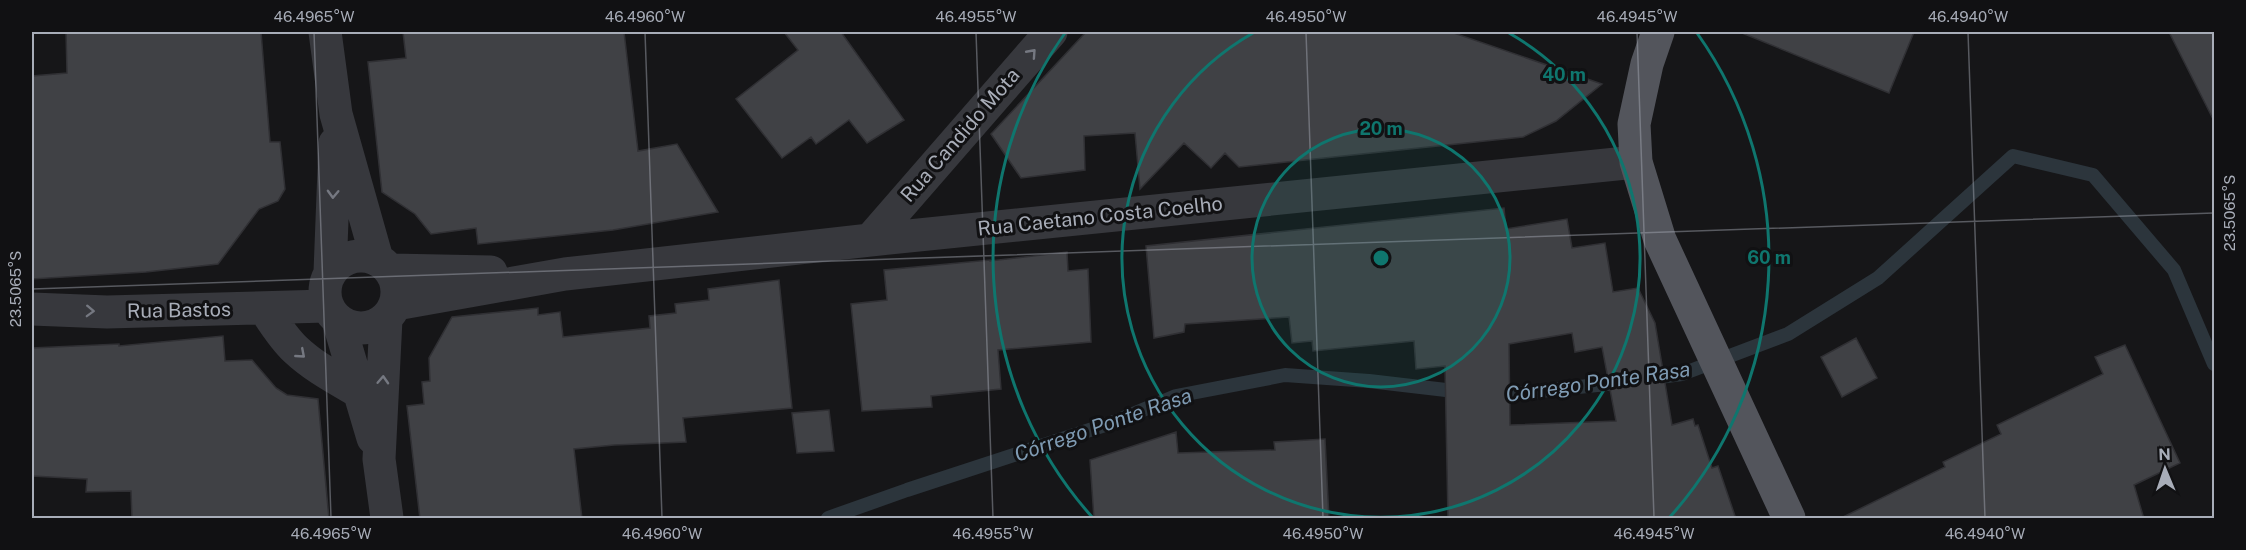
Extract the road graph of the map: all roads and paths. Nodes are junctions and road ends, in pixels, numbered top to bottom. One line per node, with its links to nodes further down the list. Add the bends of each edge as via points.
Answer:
1 (325, 32): 4 (street)
2 (1051, 32): 7 (street, Rua Candido Mota, one-way to 2)
3 (1658, 32): 5 (main road, via 1634,124)
4 (336, 114): 6 (street); 9 (street, one-way to 9)
5 (1636, 162): 7 (street, Rua Caetano Costa Coelho); 18 (main road, via 1660,240)
6 (365, 216): 8 (street); 8 (street)
7 (870, 240): 10 (street, Rua Caetano Costa Coelho)
8 (396, 266): 9 (street, via 360,255 343,260); 10 (street, Rua Caetano Costa Coelho); 13 (street, via 397,286)
9 (330, 272): 14 (street, via 325,288)
10 (565, 274): 13 (street, Rua Caetano Costa Coelho)
11 (264, 308): 12 (street, Rua Bastos, one-way to 11, via 107,312); 14 (street, Rua Bastos); 15 (street, one-way to 15, via 296,350)
12 (32, 309)
13 (391, 311): 14 (street, via 371,327 353,328); 16 (street, one-way to 13)
14 (332, 313): 15 (street)
15 (358, 392): 16 (street)
16 (380, 459): 17 (street)
17 (387, 519)
18 (1789, 519)

